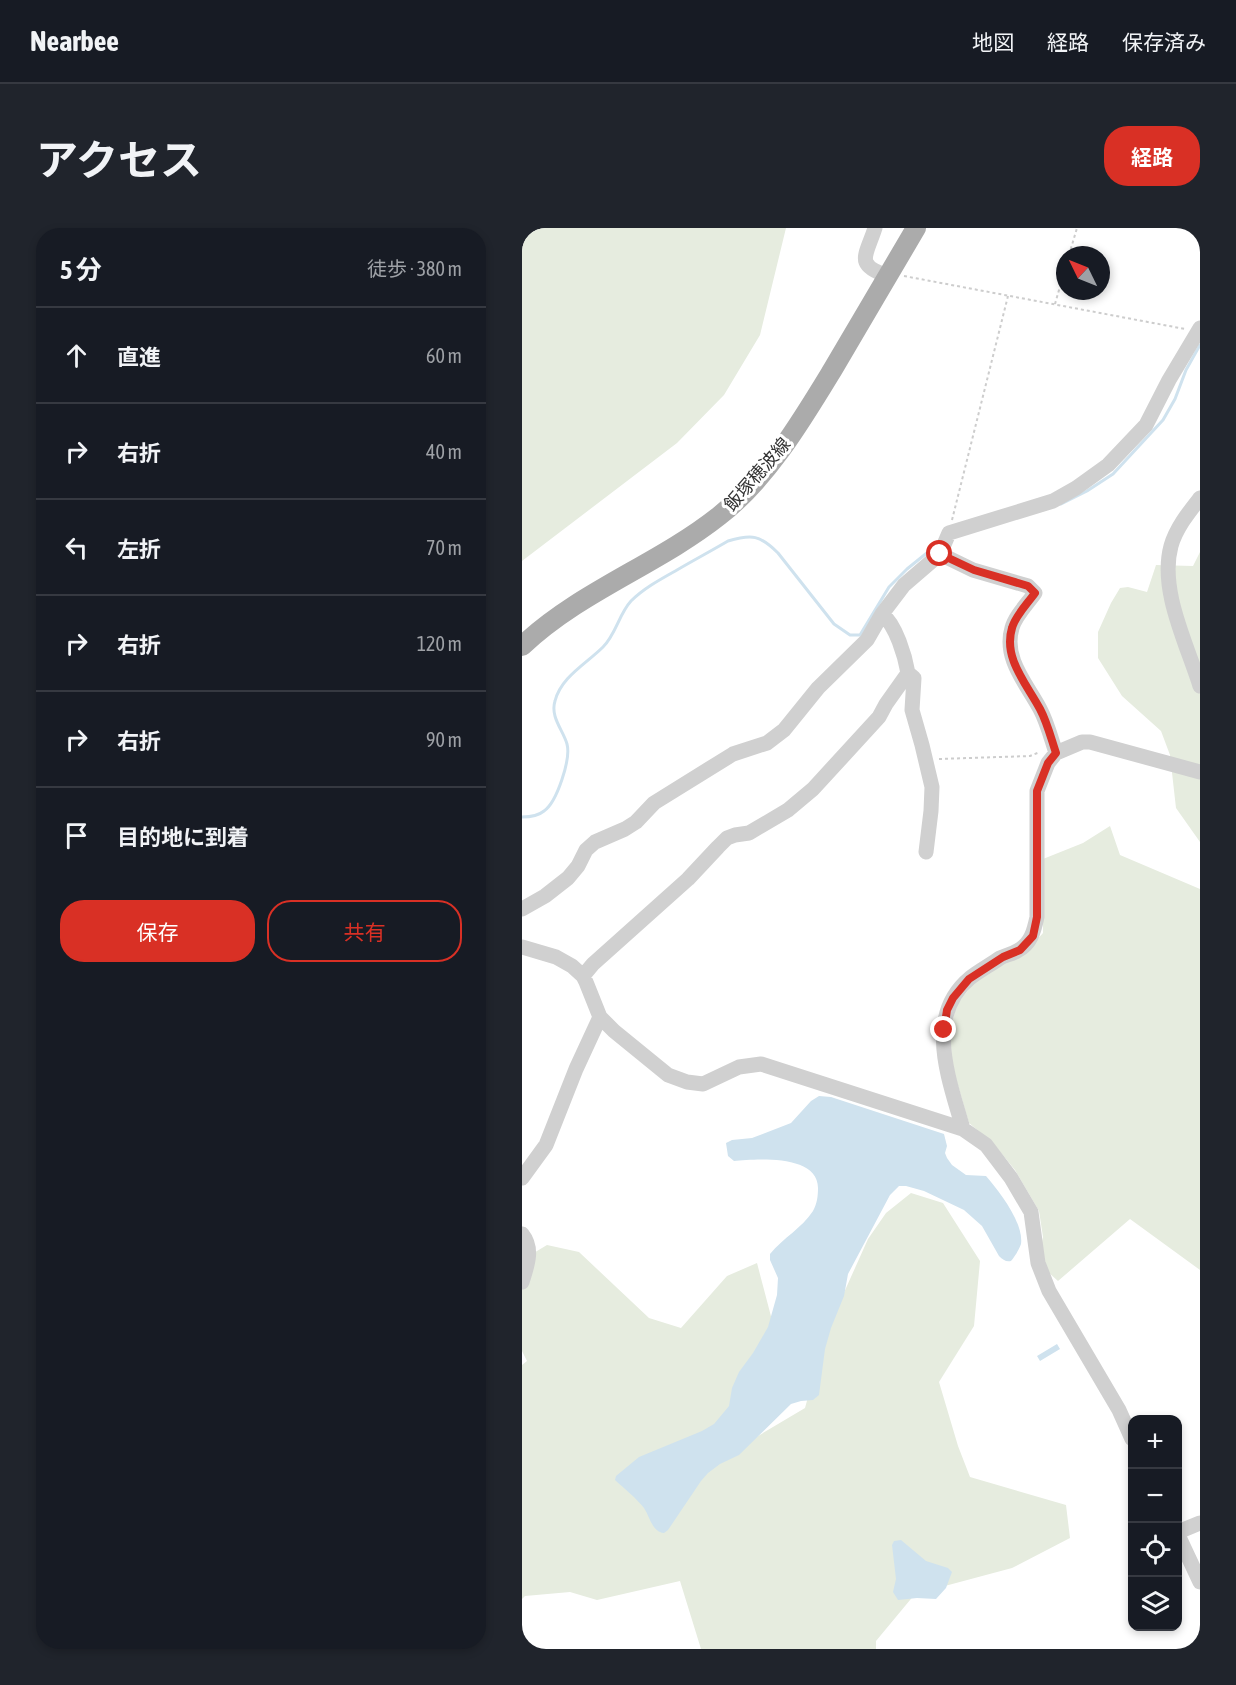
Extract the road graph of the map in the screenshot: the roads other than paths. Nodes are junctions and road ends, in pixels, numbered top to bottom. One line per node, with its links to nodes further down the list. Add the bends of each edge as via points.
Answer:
1 (875, 228): 3 (street, via 866,264)
2 (916, 228): 3 (main road, 飯塚穂波線)
3 (889, 275): 8 (main road, 飯塚穂波線, via 802,420 744,492 721,515 688,538 569,607)
4 (1198, 330): 6 (street, via 1146,425 1108,465 1053,501)
5 (1200, 498): 10 (street, via 1172,544 1167,567 1172,602)
6 (944, 543): 7 (street); 11 (street, via 974,570 1028,586 1035,593 1012,625 1011,656 1041,711)
7 (882, 614): 9 (street, via 901,646); 14 (street, via 867,640 784,730 768,743 733,754 654,803 636,822 595,842 568,878)
8 (522, 646)
9 (908, 673): 13 (street, via 914,678 912,710 932,787); 16 (street, via 879,717 813,789 788,810 749,833 728,838)
10 (1200, 686)
11 (1055, 750): 12 (street, via 1090,742); 18 (street, via 1037,791 1037,917 1033,936 1020,950 969,979 947,1010 944,1057)
12 (1200, 772)
13 (926, 852)
14 (522, 909)
15 (522, 947): 16 (street, via 556,957)
16 (583, 976): 17 (street)
17 (600, 1017): 18 (street, via 668,1076 687,1082 703,1084 740,1067 761,1064); 19 (street, via 546,1145)
18 (963, 1129): 22 (street, via 986,1145 1031,1212 1038,1263 1049,1291)
19 (522, 1178)
20 (522, 1234): 21 (street, via 529,1256)
21 (522, 1282)
22 (1128, 1430)
23 (1200, 1523): 24 (street)
24 (1182, 1532)
25 (1182, 1543): 26 (street)
26 (1200, 1582)

